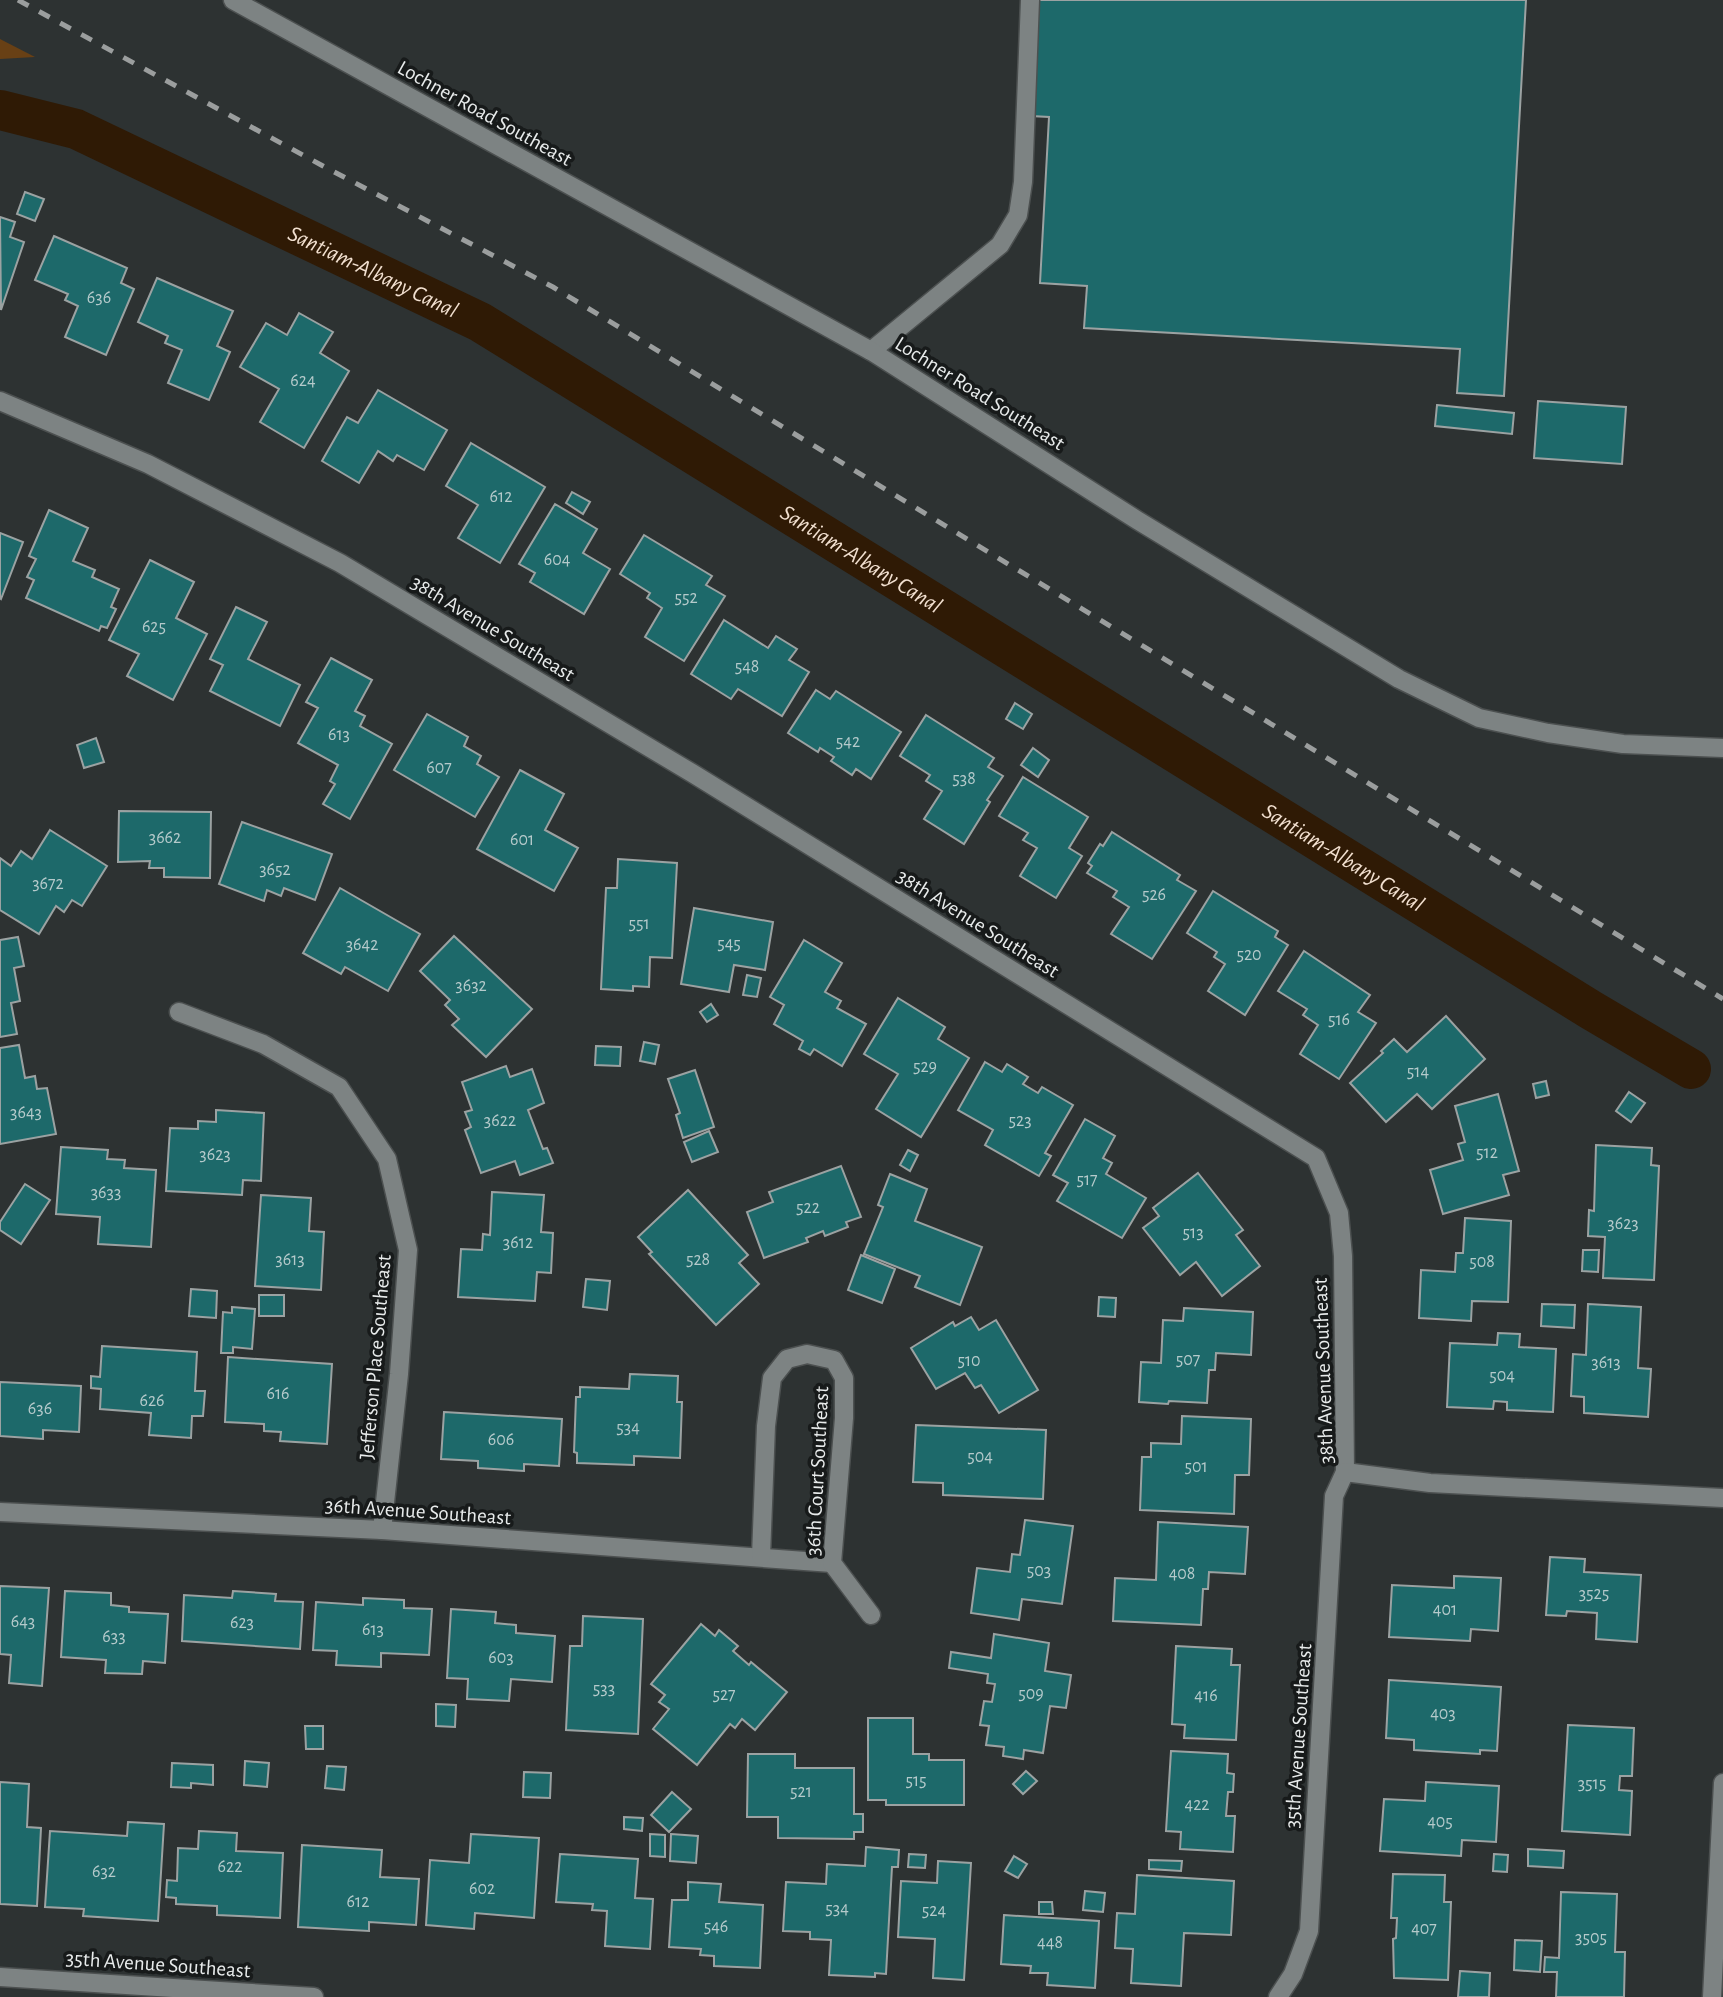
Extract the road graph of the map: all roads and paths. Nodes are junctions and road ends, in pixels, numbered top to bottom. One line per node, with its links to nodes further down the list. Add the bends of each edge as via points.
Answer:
1 (233, 0): 3 (street, Lochner Road Southeast)
2 (1030, 0): 3 (street, via 1018,215 1000,245)
3 (871, 351): 5 (street, Lochner Road Southeast, via 1399,679 1479,718 1623,744)
4 (0, 401): 7 (street, 38th Avenue Southeast, via 148,464 340,563 692,773 1316,1158 1339,1213 1343,1256)
5 (1723, 748)
6 (179, 1012): 10 (street, Jefferson Place Southeast, via 263,1044 339,1087 387,1159 408,1250)
7 (1345, 1472): 8 (street, 38th Avenue Southeast, via 1430,1483); 17 (street, 35th Avenue Southeast, via 1334,1496 1308,1931 1293,1974)
8 (1723, 1498)
9 (0, 1512): 10 (street, 36th Avenue Southeast)
10 (382, 1530): 11 (street, 36th Avenue Southeast)
11 (761, 1556): 12 (street, 36th Avenue Southeast); 12 (street, 36th Court Southeast, via 772,1378 787,1359 807,1354 834,1360 844,1378)
12 (832, 1563): 13 (street, 36th Court Southeast)
13 (872, 1615)
14 (1723, 1783): 18 (street)
15 (0, 1977): 16 (street, 35th Avenue Southeast)
16 (314, 1997)
17 (1278, 1997)
18 (1712, 1997)

